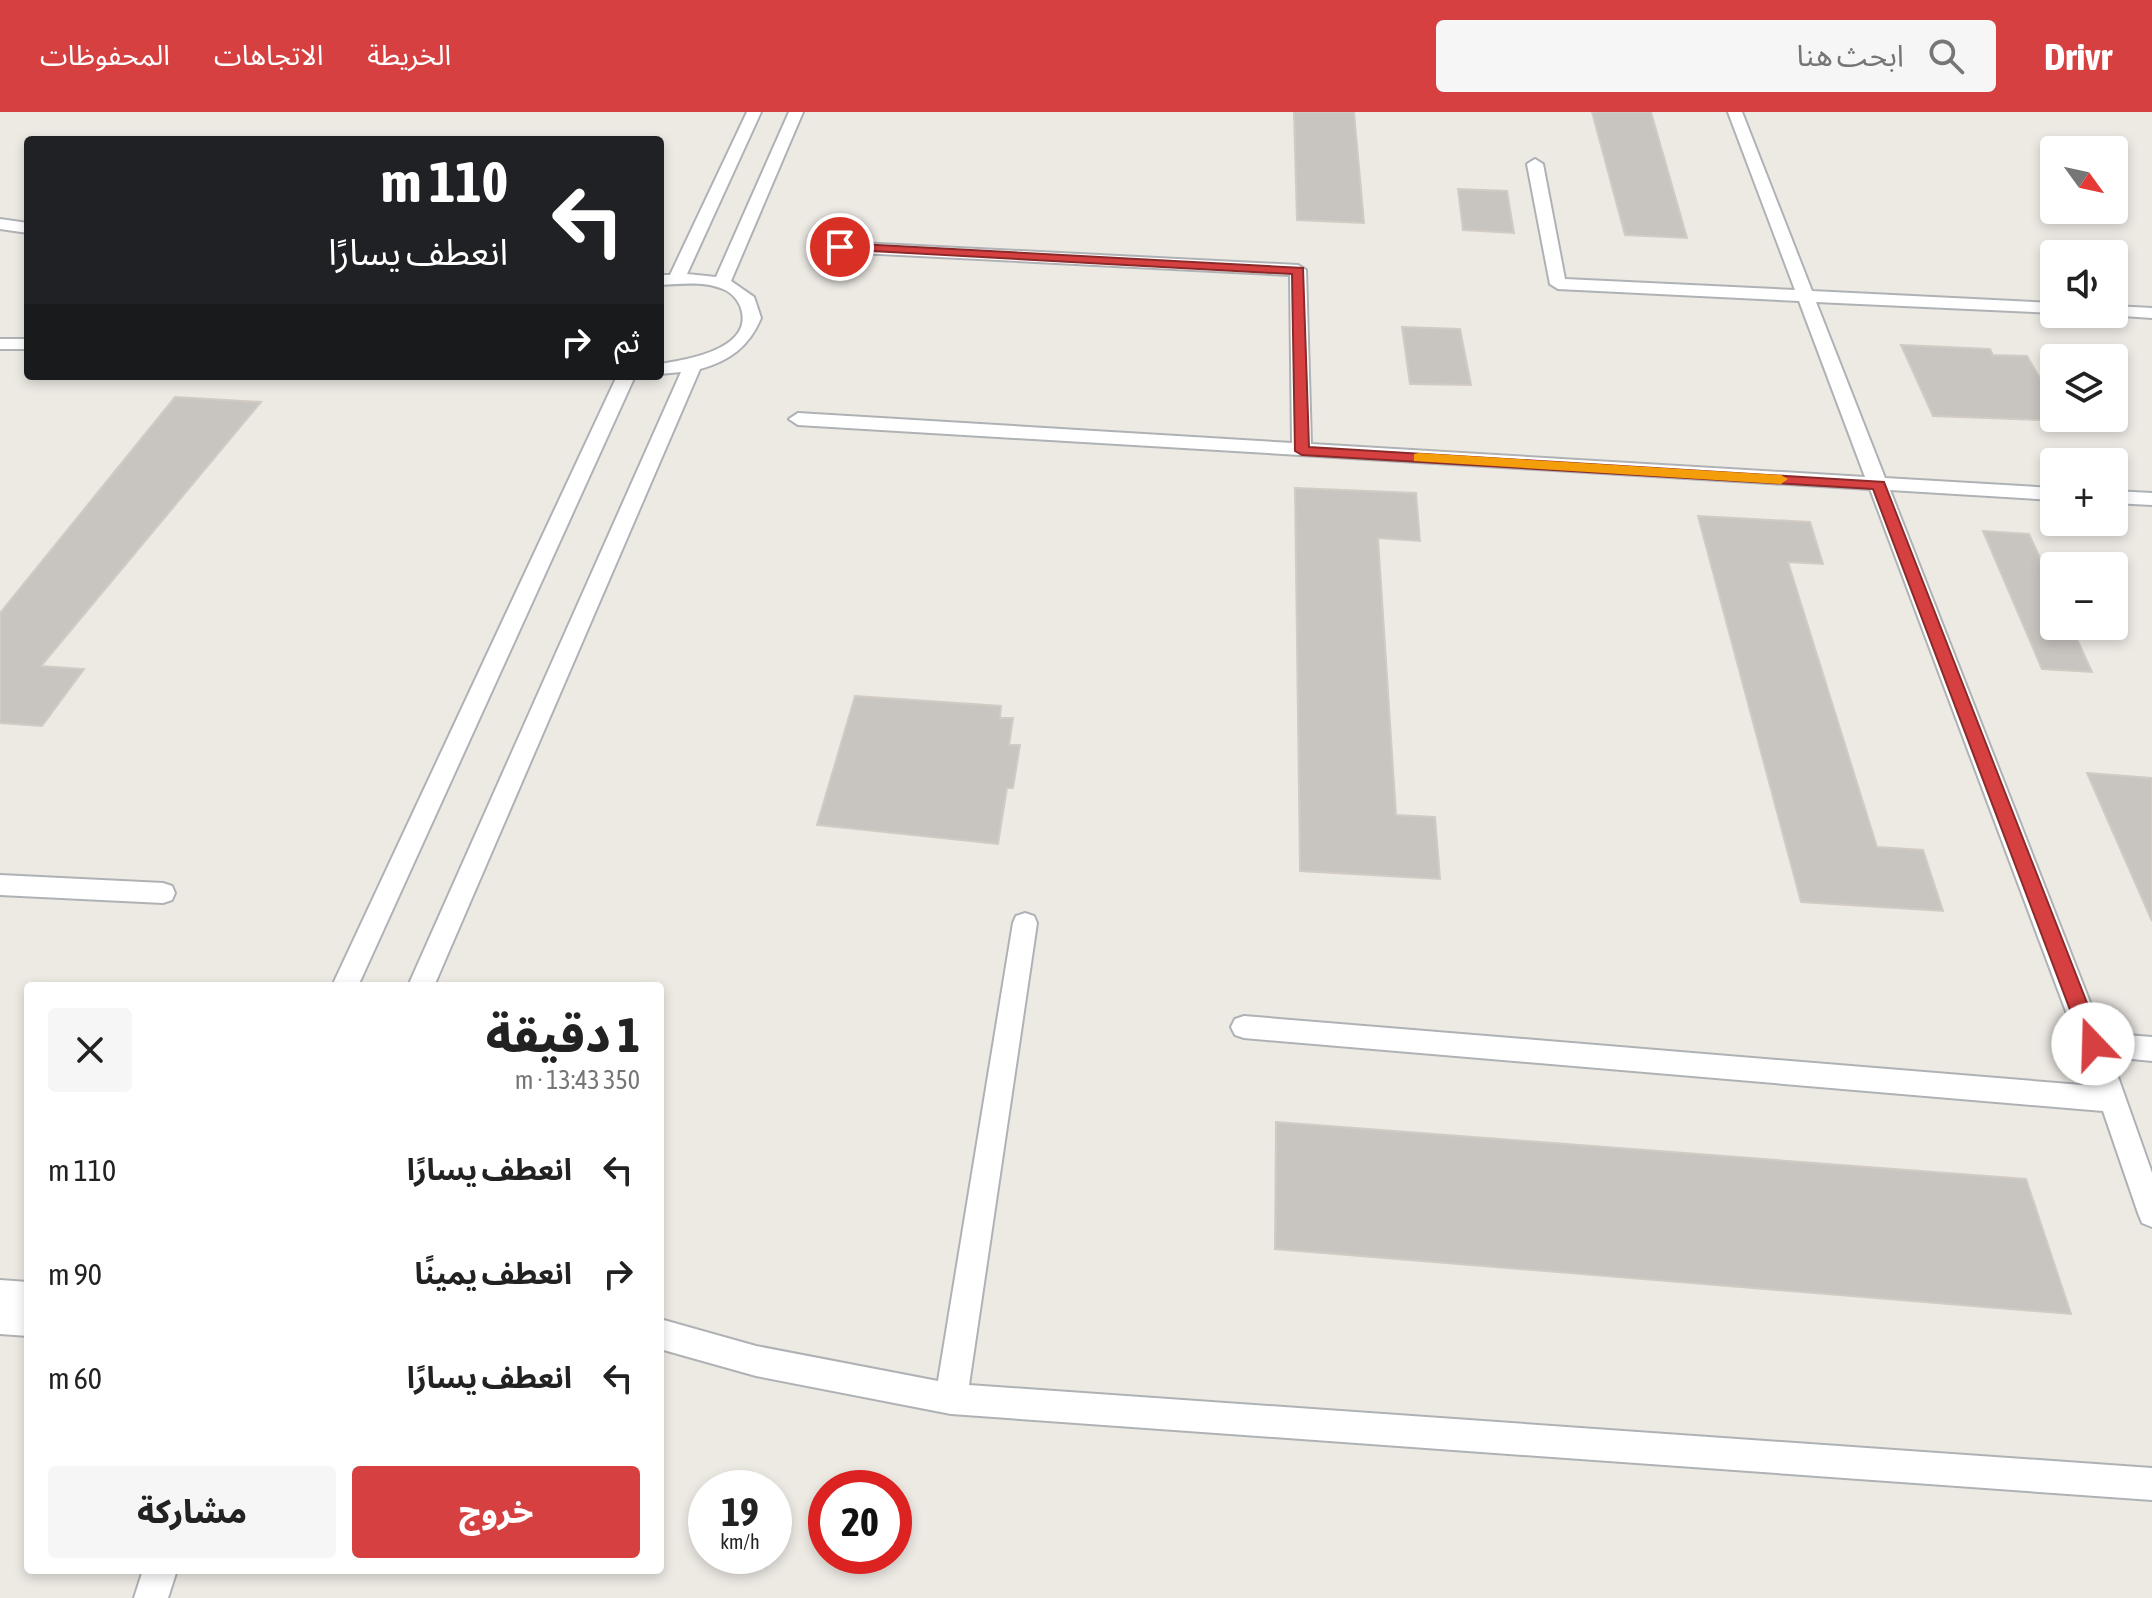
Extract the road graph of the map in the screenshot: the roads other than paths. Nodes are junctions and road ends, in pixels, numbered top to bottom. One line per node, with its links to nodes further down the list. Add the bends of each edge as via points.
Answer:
1 (754, 112): 8 (lane)
2 (796, 112): 9 (lane)
3 (1735, 112): 10 (lane)
4 (1535, 164): 10 (lane, via 1558,284)
5 (0, 224): 6 (lane)
6 (24, 227)
7 (840, 247): 20 (lane, via 1298,270)
8 (669, 279): 9 (lane)
9 (722, 282): 16 (lane, via 754,307 751,330 729,351)
10 (1806, 296): 11 (lane); 21 (lane)
11 (2040, 307)
12 (2128, 312): 13 (lane)
13 (2152, 313)
14 (0, 344): 15 (lane)
15 (24, 344)
16 (692, 366): 17 (lane); 29 (lane)
17 (664, 369)
18 (624, 380): 28 (lane)
19 (798, 419): 20 (lane)
20 (1302, 451): 21 (lane)
21 (1878, 485): 22 (lane); 31 (lane)
22 (2040, 493)
23 (2128, 498): 24 (lane)
24 (2152, 499)
25 (0, 885): 26 (lane)
26 (163, 893)
27 (1025, 923): 38 (lane)
28 (347, 982)
29 (423, 982)
30 (1244, 1027): 33 (lane)
31 (2093, 1044): 32 (lane); 33 (lane)
32 (2152, 1049)
33 (2113, 1100): 34 (lane)
34 (2152, 1213)
35 (0, 1307): 36 (street)
36 (24, 1309)
37 (664, 1335): 38 (lane, via 756,1361)
38 (951, 1399): 39 (lane)
39 (2152, 1484)
40 (159, 1574): 41 (lane)
41 (151, 1598)

